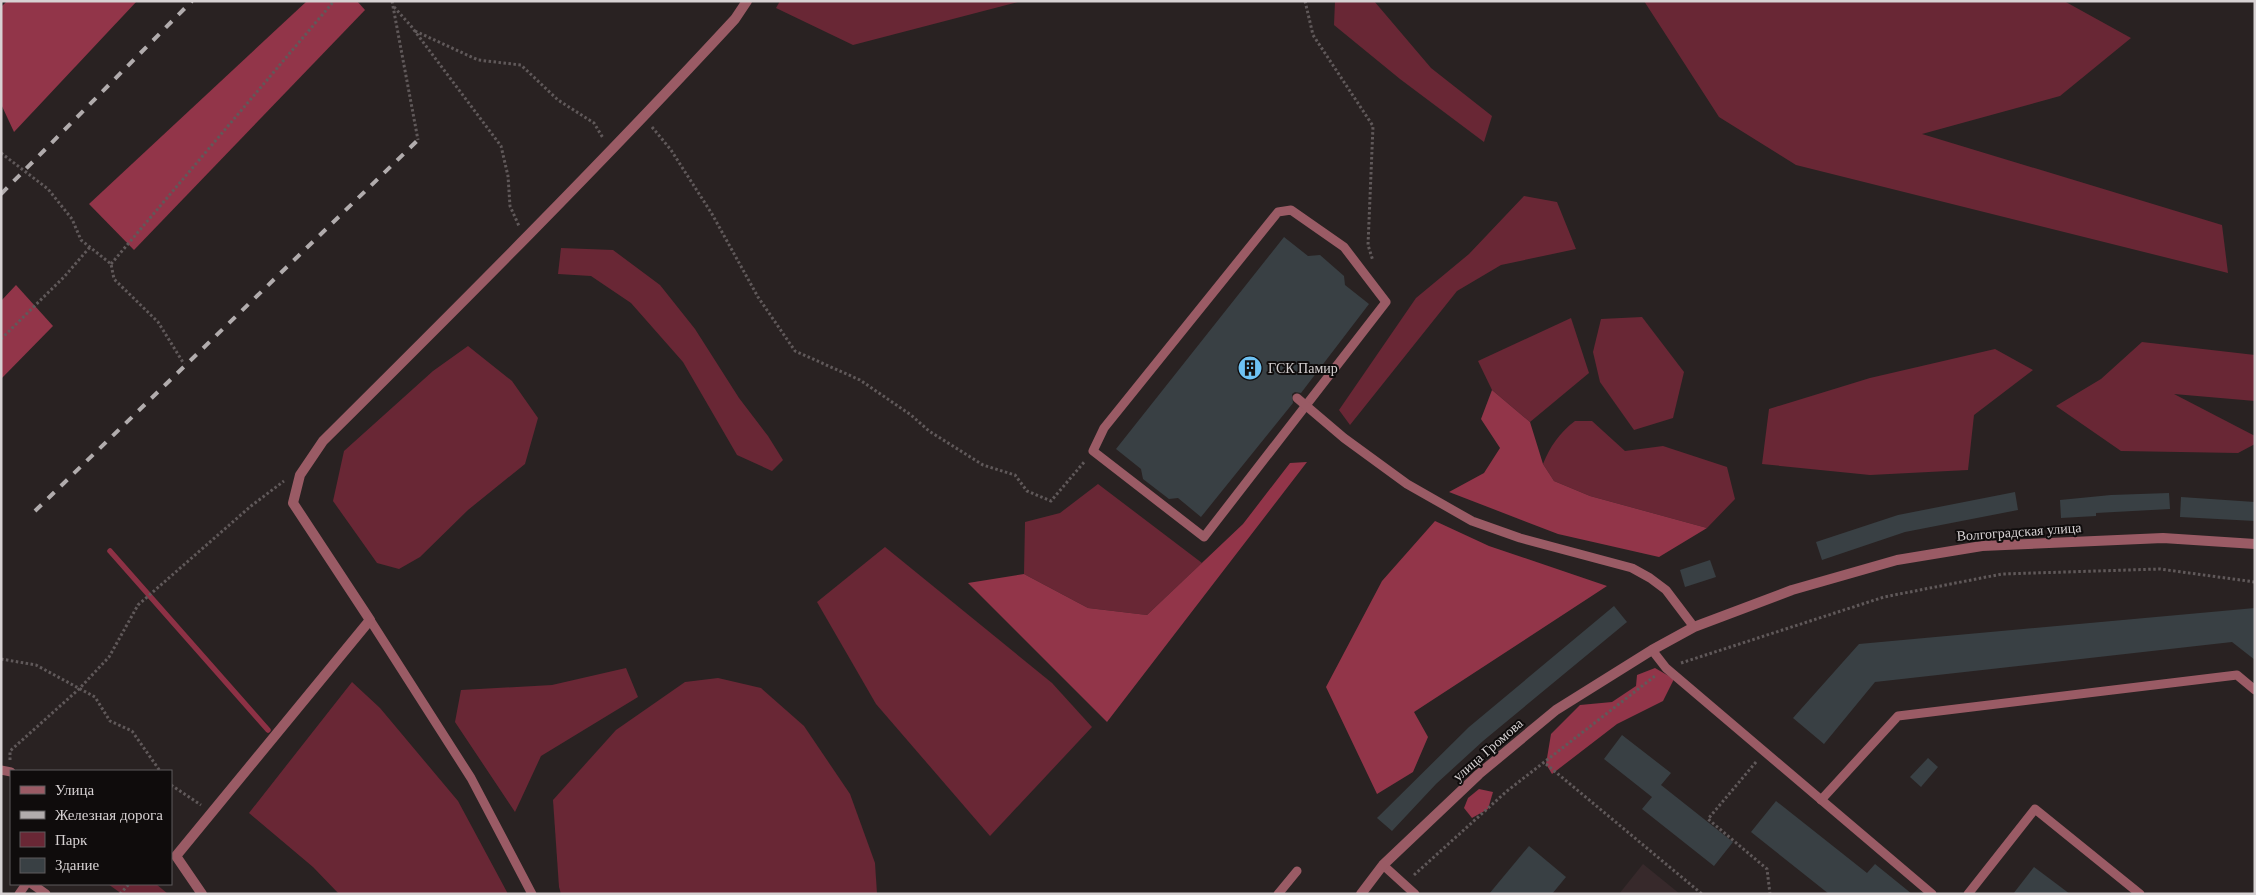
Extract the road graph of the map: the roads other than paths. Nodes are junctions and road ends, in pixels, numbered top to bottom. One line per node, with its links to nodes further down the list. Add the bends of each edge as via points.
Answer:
1 (747, 1): 5 (street, via 647,114 323,441 300,475 293,503)
2 (1296, 398): 3 (lane)
3 (1306, 405): 3 (lane, via 1386,302 1344,247 1291,210 1278,212 1104,428 1094,451 1204,537); 6 (lane, via 1344,438 1407,484 1472,521 1520,538 1632,568 1650,578 1666,590)
4 (2255, 544): 6 (street, Волгоградская улица, via 2163,538 1982,546 1897,560 1792,590)
5 (370, 620): 10 (street); 16 (lane, via 470,778)
6 (1694, 627): 7 (street, Волгоградская улица)
7 (1652, 650): 9 (lane, via 1666,668); 11 (street, улица Громова, via 1556,710 1479,774)
8 (2255, 690): 9 (lane, via 2237,675 1898,716)
9 (1821, 800): 20 (lane)
10 (174, 854): 15 (street)
11 (1383, 865): 18 (street, улица Громова); 19 (lane)
12 (1297, 871): 17 (lane)
13 (33, 885): 14 (lane)
14 (46, 894)
15 (202, 894)
16 (532, 894)
17 (1278, 894)
18 (1361, 894)
19 (1415, 894)
20 (1932, 894)
21 (1968, 894): 22 (lane, via 2035,809)
22 (2140, 894)

